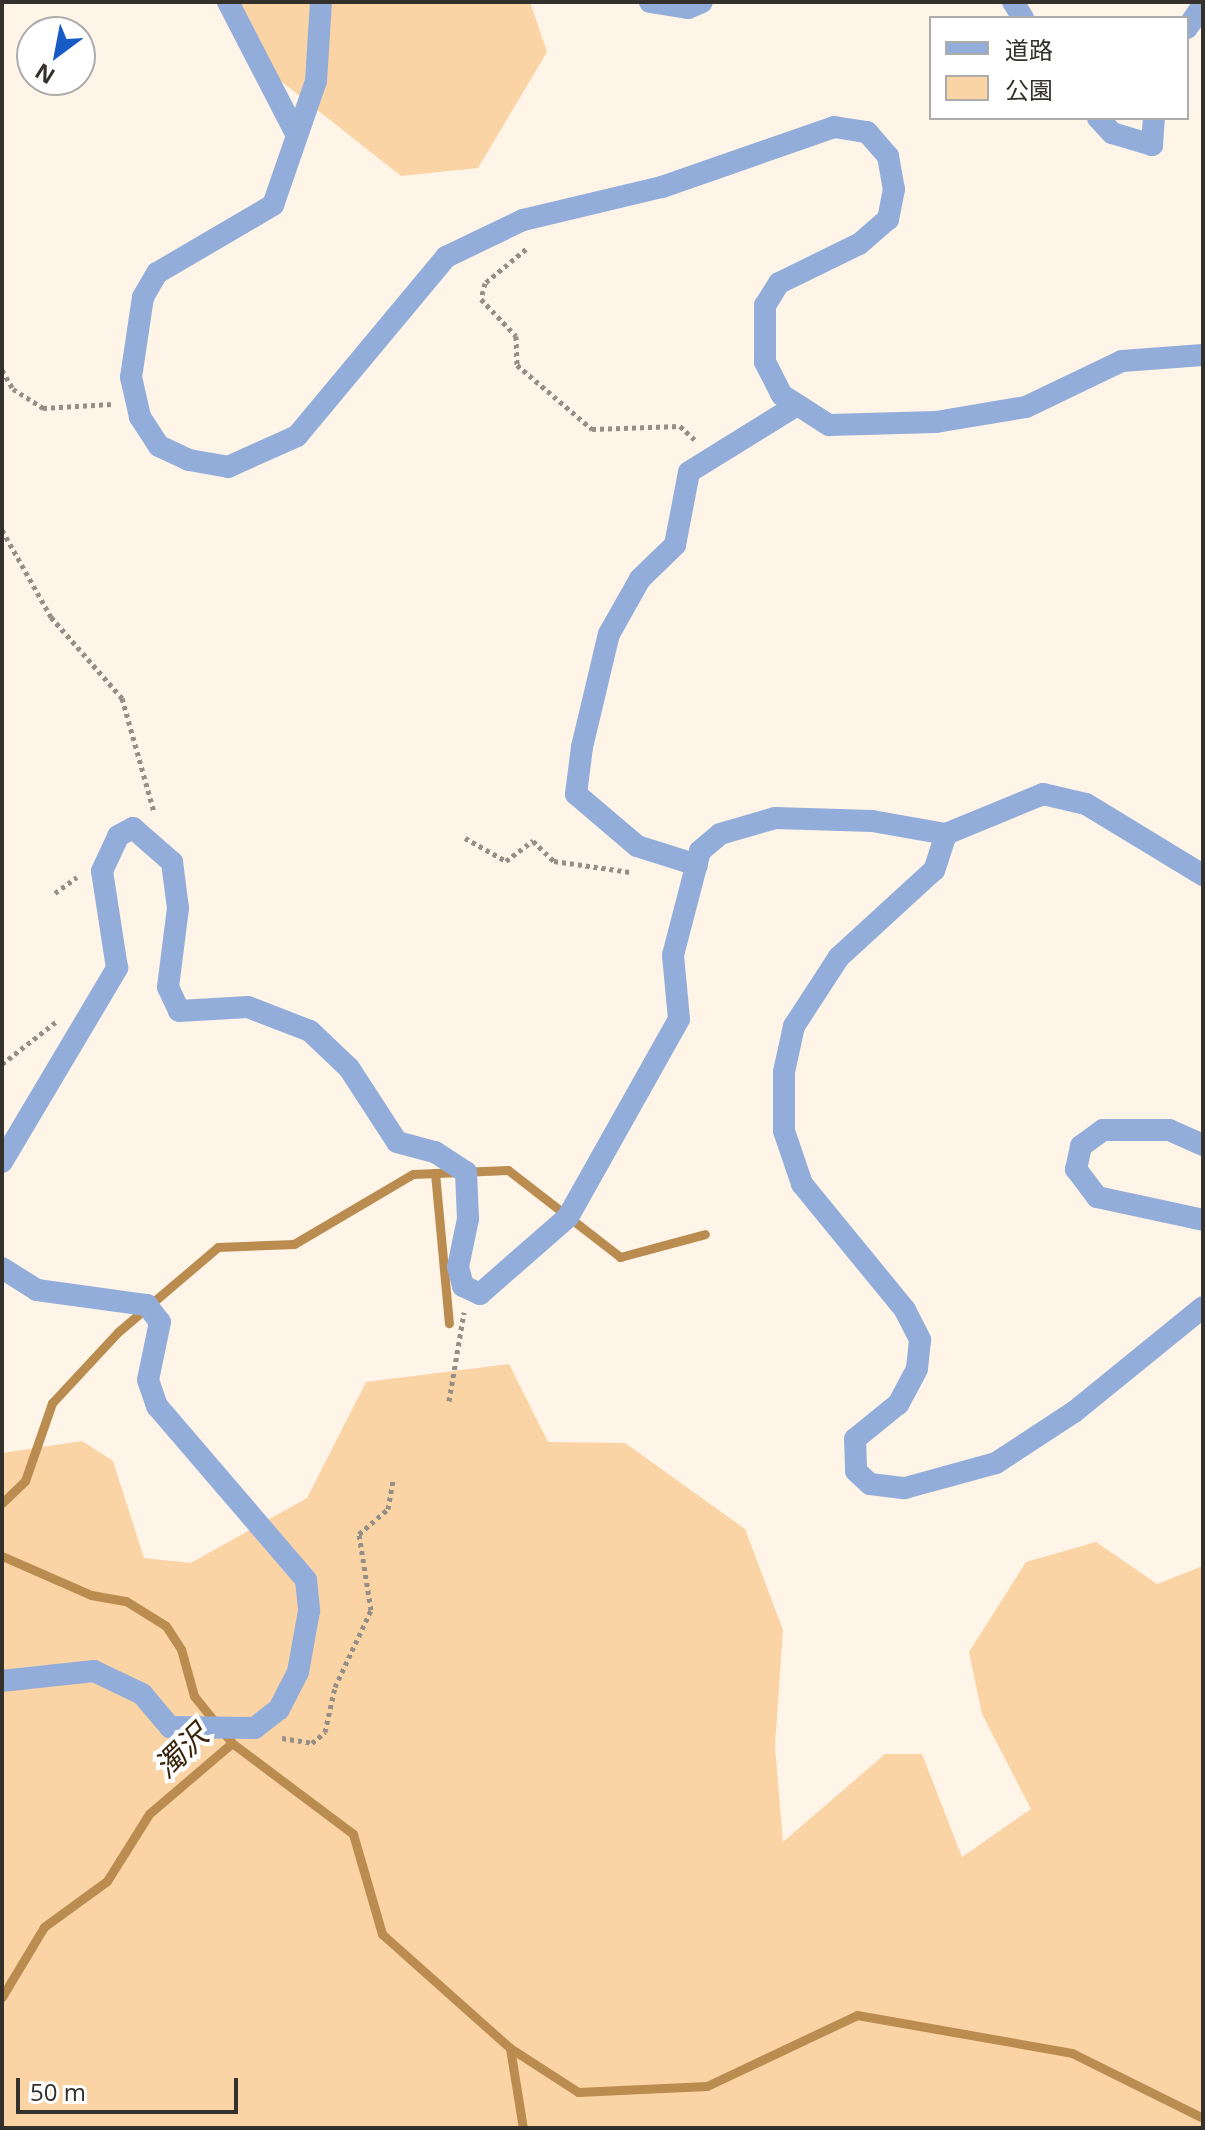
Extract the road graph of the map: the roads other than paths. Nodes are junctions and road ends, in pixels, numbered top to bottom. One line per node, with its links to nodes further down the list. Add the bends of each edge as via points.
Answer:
1 (228, 2): 9 (street)
2 (321, 2): 9 (street, via 316,81)
3 (650, 2): 4 (street, via 688,8)
4 (702, 2)
5 (1203, 5): 6 (street)
6 (1189, 25)
7 (1100, 120): 8 (street, via 1112,133 1152,145)
8 (1154, 120)
9 (295, 132): 11 (street, via 273,205 157,273 143,297 131,377 140,417 169,451 228,467 297,436 341,392 446,257 543,217 662,187 834,127 867,132 888,156 894,189 888,219 859,244 779,283 765,305 765,362 782,395)
10 (1203, 355): 11 (street, via 1122,361 1026,407 936,422 829,425)
11 (797, 405): 13 (street, via 689,472 675,545 640,579 609,634 576,794 637,846)
12 (946, 834): 13 (street, via 872,821 775,818 720,834 700,851); 14 (street, via 1043,794 1086,804); 19 (street, via 934,870 839,957 794,1026 784,1072 784,1131 802,1184 905,1310 920,1340 917,1369 898,1404 855,1439 856,1471 870,1484 905,1488 996,1463 1074,1412)
13 (697, 865): 16 (street, via 673,955 679,1019 568,1217 480,1294 463,1286 466,1172 435,1152 397,1142 349,1068 310,1031 248,1007 179,1011 168,987 174,878 161,850 133,828 118,836 102,871 117,968)
14 (1203, 875)
15 (1203, 1145): 17 (street, via 1169,1130 1103,1130 1081,1146 1076,1169 1097,1197)
16 (2, 1162)
17 (1203, 1220)
18 (2, 1268): 20 (street, via 37,1290 147,1305 160,1322 148,1380 157,1406 306,1580 309,1611 298,1672 279,1709 249,1728 170,1727 142,1694 94,1671)
19 (1203, 1307)
20 (2, 1681)

